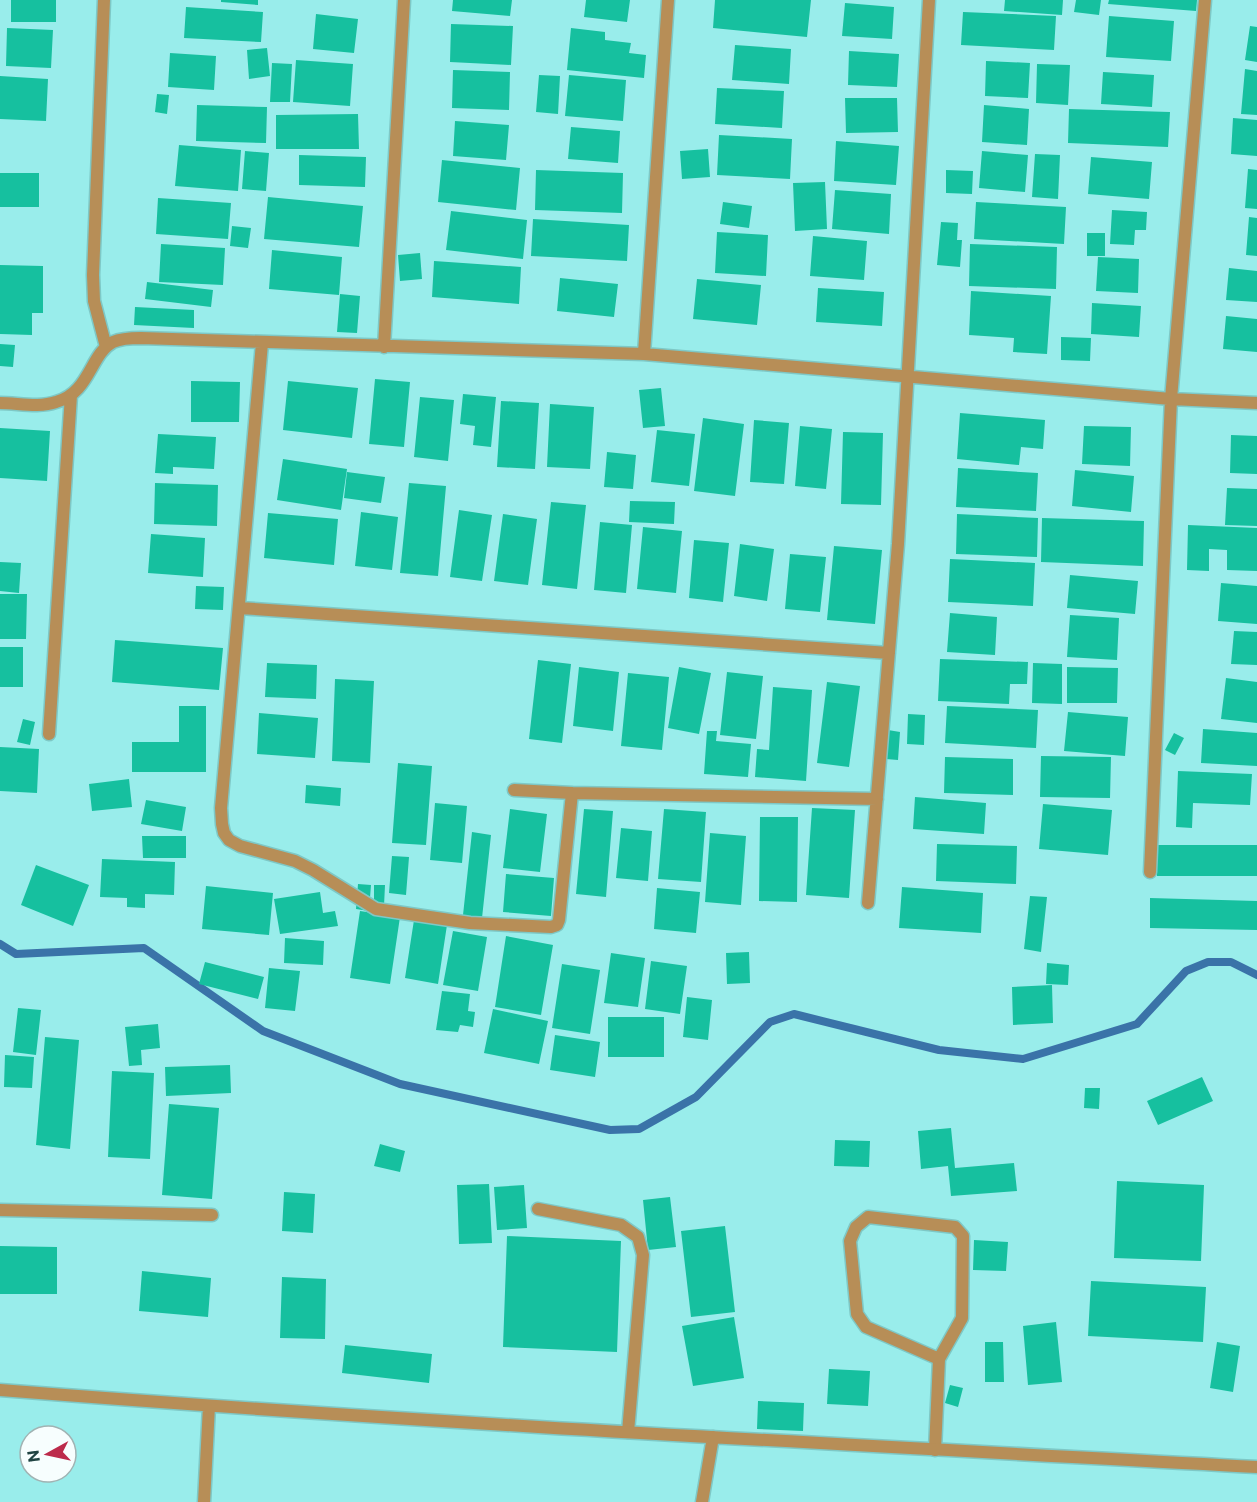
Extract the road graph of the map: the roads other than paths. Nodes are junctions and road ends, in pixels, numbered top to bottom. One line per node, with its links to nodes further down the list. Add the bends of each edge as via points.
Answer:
1 (104, 0): 7 (street, via 93,275 94,301)
2 (404, 0): 8 (street)
3 (668, 0): 9 (street)
4 (929, 0): 10 (street)
5 (1205, 0): 12 (street)
6 (262, 343): 7 (street, via 125,338); 8 (street); 15 (street)
7 (106, 347): 11 (street)
8 (384, 347): 9 (street)
9 (644, 354): 10 (street)
10 (908, 376): 12 (street); 16 (street)
11 (71, 395): 13 (street, via 56,403); 17 (street)
12 (1172, 399): 14 (street); 21 (street)
13 (0, 403)
14 (1257, 403)
15 (240, 608): 16 (street); 19 (street, via 221,808 224,833 229,840 295,861 376,909 470,922 555,927 559,920)
16 (889, 653): 20 (street)
17 (49, 734)
18 (514, 790): 19 (street)
19 (572, 793): 20 (street)
20 (877, 800): 22 (street)
21 (1150, 872)
22 (868, 903)
23 (538, 1209): 29 (street, via 621,1226 638,1237 643,1255)
24 (0, 1210): 25 (street)
25 (212, 1215)
26 (939, 1359): 26 (street, via 962,1318 963,1236 955,1227 868,1217 855,1227 850,1241 857,1314 866,1327); 31 (street)
27 (0, 1390): 28 (street)
28 (209, 1406): 29 (street); 33 (street)
29 (628, 1432): 30 (street)
30 (713, 1437): 31 (street); 34 (street)
31 (934, 1450): 32 (street)
32 (1257, 1467)
33 (204, 1502)
34 (702, 1502)

